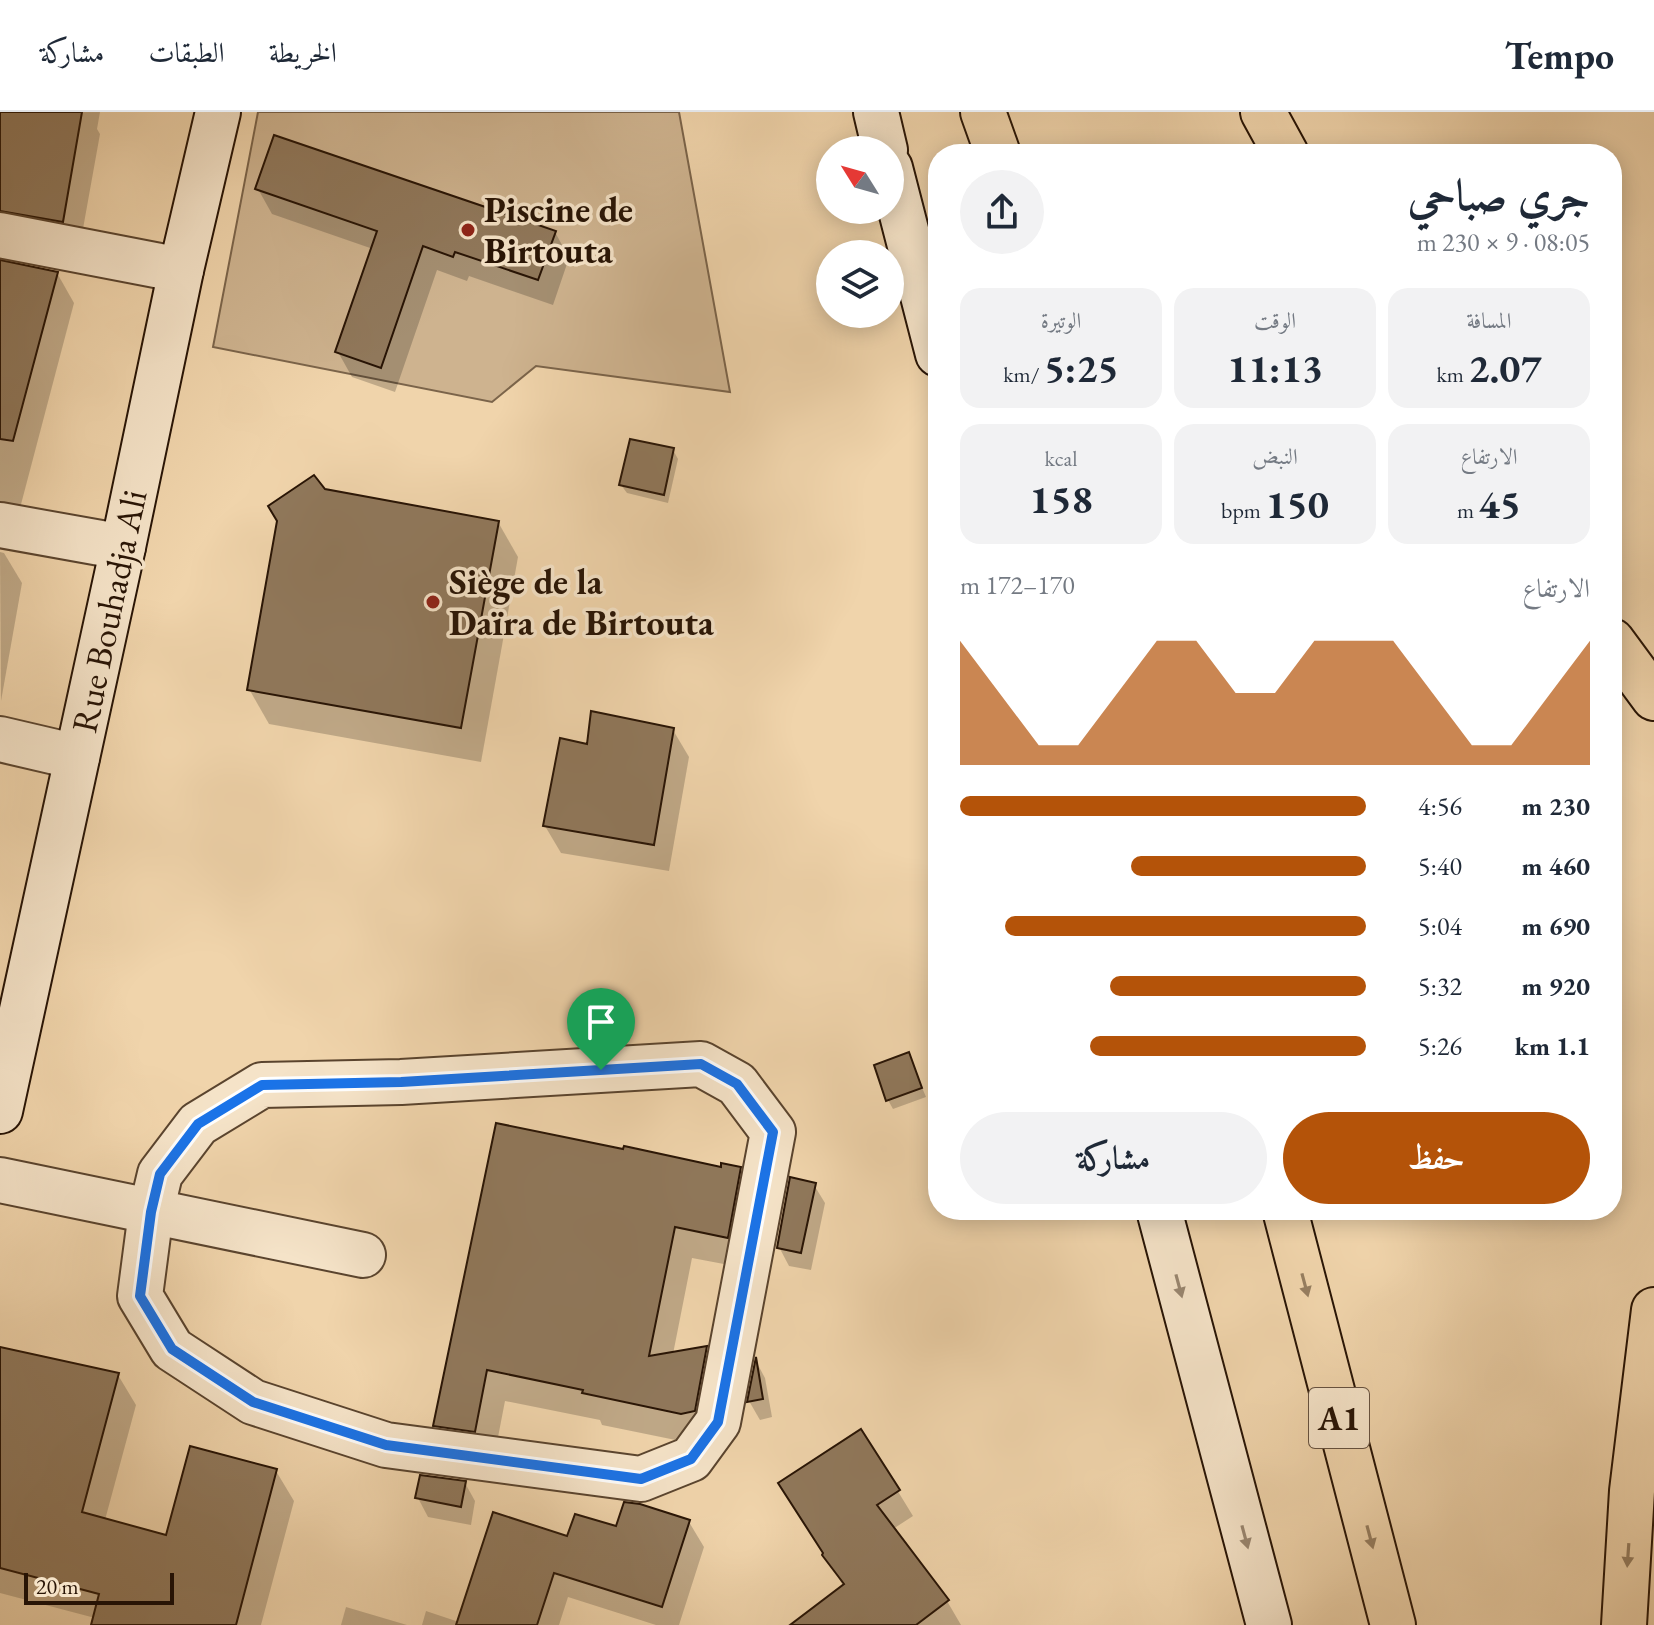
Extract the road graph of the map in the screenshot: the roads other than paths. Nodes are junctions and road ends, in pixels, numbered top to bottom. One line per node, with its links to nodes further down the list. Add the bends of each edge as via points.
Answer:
1 (218, 112): 12 (street, Rue Bouhadja Ali)
2 (876, 112): 6 (street)
3 (983, 112): 7 (highway)
4 (1015, 112): 8 (highway)
5 (1263, 112): 9 (highway)
6 (882, 136)
7 (994, 144)
8 (1021, 144)
9 (1281, 144)
10 (904, 222): 13 (street)
11 (0, 235): 12 (street)
12 (181, 270): 15 (street, Rue Bouhadja Ali)
13 (928, 315)
14 (0, 525): 15 (street)
15 (123, 547): 19 (street, Rue Bouhadja Ali)
16 (1622, 654): 17 (highway)
17 (1652, 695)
18 (0, 739): 19 (street)
19 (77, 757): 20 (street, Rue Bouhadja Ali)
20 (0, 1111)
21 (0, 1180): 22 (street)
22 (151, 1212): 22 (street, via 140,1296 172,1349 253,1402 386,1445 641,1479 691,1459 718,1422 773,1132 737,1084 701,1064 262,1085 198,1124 160,1174); 25 (street)
23 (1162, 1220): 27 (street, one-way to 27)
24 (1288, 1220): 28 (highway, A1, one-way to 28)
25 (363, 1255)
26 (1654, 1310): 29 (highway, one-way to 29, via 1632,1491)
27 (1269, 1625)
28 (1393, 1625)
29 (1624, 1625)

